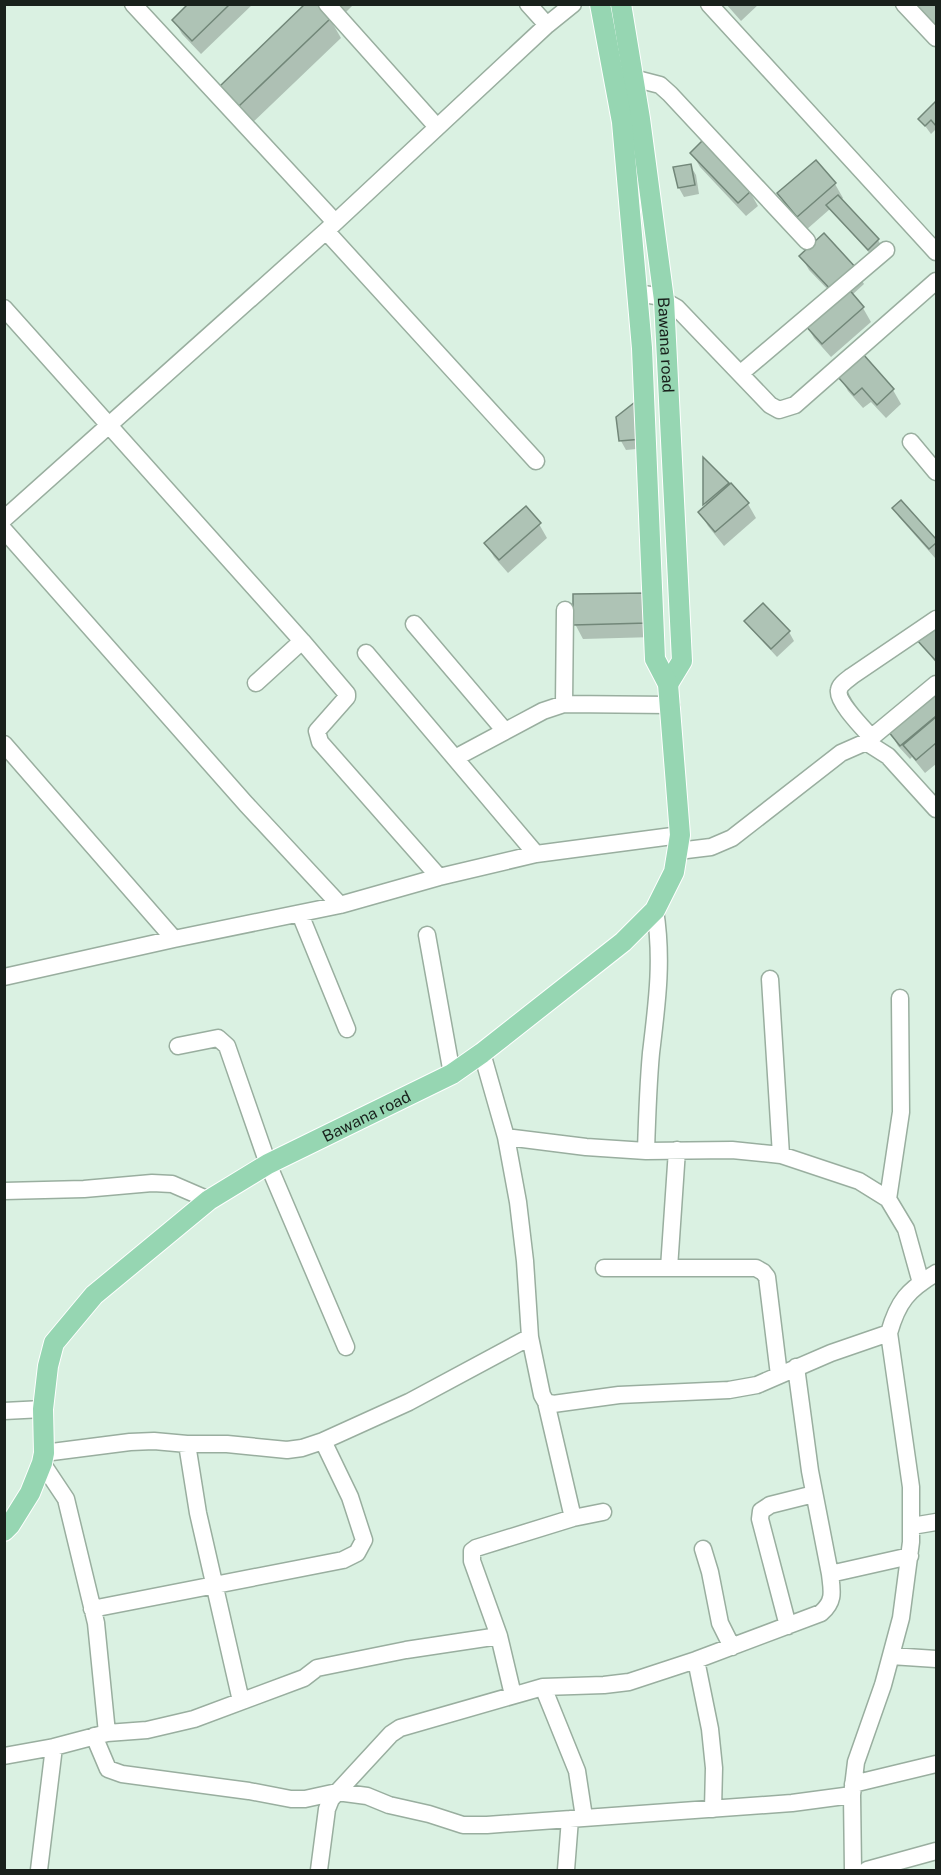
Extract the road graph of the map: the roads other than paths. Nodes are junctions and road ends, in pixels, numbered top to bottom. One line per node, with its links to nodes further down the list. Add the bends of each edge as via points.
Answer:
1 (133, 4): 13 (street)
2 (327, 4): 12 (street)
3 (528, 4): 9 (street)
4 (573, 4): 9 (street)
5 (600, 4): 18 (main road, Bawana road, via 622,122)
6 (621, 4): 11 (main road, Bawana road)
7 (709, 4): 16 (street)
8 (904, 4): 10 (street)
9 (547, 25): 12 (street)
10 (936, 38)
11 (633, 78): 14 (street, via 660,85 670,94); 19 (main road, Bawana road)
12 (437, 127): 13 (street)
13 (330, 226): 22 (street); 26 (street)
14 (807, 241)
15 (886, 250): 21 (street)
16 (936, 252)
17 (936, 280): 21 (street, via 795,405 778,410)
18 (638, 293): 19 (street); 23 (main road, Bawana road)
19 (664, 300): 21 (street, via 677,308); 24 (main road, Bawana road)
20 (4, 308): 22 (street)
21 (741, 373)
22 (111, 424): 28 (street); 33 (street)
23 (646, 440): 24 (main road); 36 (main road, Bawana road, via 655,659)
24 (671, 441): 36 (main road, Bawana road, via 682,661)
25 (911, 442): 27 (street)
26 (536, 461)
27 (936, 472)
28 (4, 519)
29 (4, 530): 48 (street)
30 (565, 610): 38 (street)
31 (936, 619): 41 (street, via 842,684 838,691 838,697)
32 (414, 624): 40 (street)
33 (302, 641): 35 (street); 47 (street, via 346,694 316,731 320,742)
34 (366, 653): 43 (street)
35 (256, 683)
36 (668, 684): 39 (main road, Bawana road)
37 (936, 684): 41 (street)
38 (564, 704): 39 (street); 40 (street)
39 (671, 705): 45 (main road, Bawana road)
40 (505, 731): 43 (street)
41 (869, 740): 44 (street); 45 (street, via 841,753 732,838 711,848)
42 (4, 744): 52 (street)
43 (455, 758): 46 (street)
44 (936, 809)
45 (679, 843): 46 (street); 49 (main road, Bawana road, via 675,872)
46 (536, 854): 47 (street)
47 (439, 877): 48 (street)
48 (340, 905): 50 (street)
49 (656, 910): 58 (main road, Bawana road, via 623,942); 62 (street, via 660,970)
50 (300, 914): 52 (street); 56 (street)
51 (427, 935): 59 (street)
52 (174, 939): 53 (street)
53 (6, 975)
54 (770, 979): 63 (street)
55 (900, 998): 66 (street, via 901,1112)
56 (347, 1029)
57 (178, 1046): 64 (street, via 211,1038 223,1040)
58 (483, 1053): 59 (main road, Bawana road); 60 (street)
59 (452, 1074): 64 (main road, Bawana road)
60 (506, 1137): 62 (street); 73 (street, via 518,1202)
61 (678, 1150): 62 (street); 63 (street); 69 (street)
62 (646, 1151)
63 (781, 1155): 66 (street, via 859,1181)
64 (268, 1164): 67 (main road, Bawana road); 74 (street)
65 (4, 1191): 67 (street, via 152,1183 172,1184)
66 (888, 1199): 71 (street, via 906,1228)
67 (209, 1200): 78 (main road, Bawana road, via 73,1317 50,1354)
68 (604, 1268): 69 (street)
69 (669, 1268): 76 (street, via 756,1268 763,1272 767,1277)
70 (936, 1274): 71 (street)
71 (921, 1283): 72 (street, via 906,1295 895,1313)
72 (890, 1333): 75 (street); 87 (street)
73 (530, 1337): 77 (street); 80 (street, via 409,1402)
74 (346, 1347)
75 (796, 1367): 76 (street); 83 (street)
76 (779, 1375): 77 (street, via 757,1385 729,1390)
77 (546, 1402): 85 (street)
78 (43, 1409): 79 (street); 82 (main road, Bawana road)
79 (4, 1411)
80 (324, 1441): 81 (street, via 287,1450); 92 (street, via 350,1497 364,1540 360,1549 343,1560)
81 (188, 1444): 82 (street, via 130,1442); 92 (street)
82 (43, 1458): 88 (main road, Bawana road, via 30,1493); 93 (street, via 66,1499)
83 (814, 1494): 91 (street); 94 (street, via 761,1511)
84 (603, 1512): 85 (street)
85 (573, 1518): 95 (street, via 472,1551 472,1561)
86 (936, 1522): 87 (street)
87 (912, 1526): 90 (street)
88 (4, 1531)
89 (703, 1549): 96 (street, via 720,1623)
90 (910, 1556): 91 (street); 97 (street)
91 (830, 1574): 94 (street, via 829,1606 821,1614)
92 (213, 1584): 93 (street); 102 (street)
93 (92, 1609): 103 (street)
94 (788, 1626): 96 (street)
95 (499, 1636): 101 (street); 102 (street, via 317,1668 304,1678)
96 (732, 1647): 99 (street)
97 (891, 1656): 98 (street); 107 (street, via 856,1762)
98 (936, 1659)
99 (696, 1660): 100 (street, via 629,1682); 109 (street, via 713,1758)
100 (543, 1687): 101 (street); 110 (street, via 577,1771)
101 (513, 1695): 108 (street, via 400,1728)
102 (241, 1701): 103 (street, via 194,1719)
103 (101, 1735): 104 (street); 108 (street, via 108,1769 122,1774 291,1799 305,1800)
104 (54, 1747): 105 (street); 112 (street)
105 (4, 1756)
106 (936, 1764): 107 (street)
107 (853, 1790): 109 (street, via 792,1803); 115 (street)
108 (337, 1792): 110 (street, via 367,1796 464,1825); 113 (street, via 327,1809)
109 (713, 1809): 110 (street)
110 (577, 1818): 114 (street)
111 (936, 1851): 116 (street)
112 (39, 1870)
113 (319, 1870)
114 (566, 1870)
115 (853, 1870)
116 (867, 1870)

